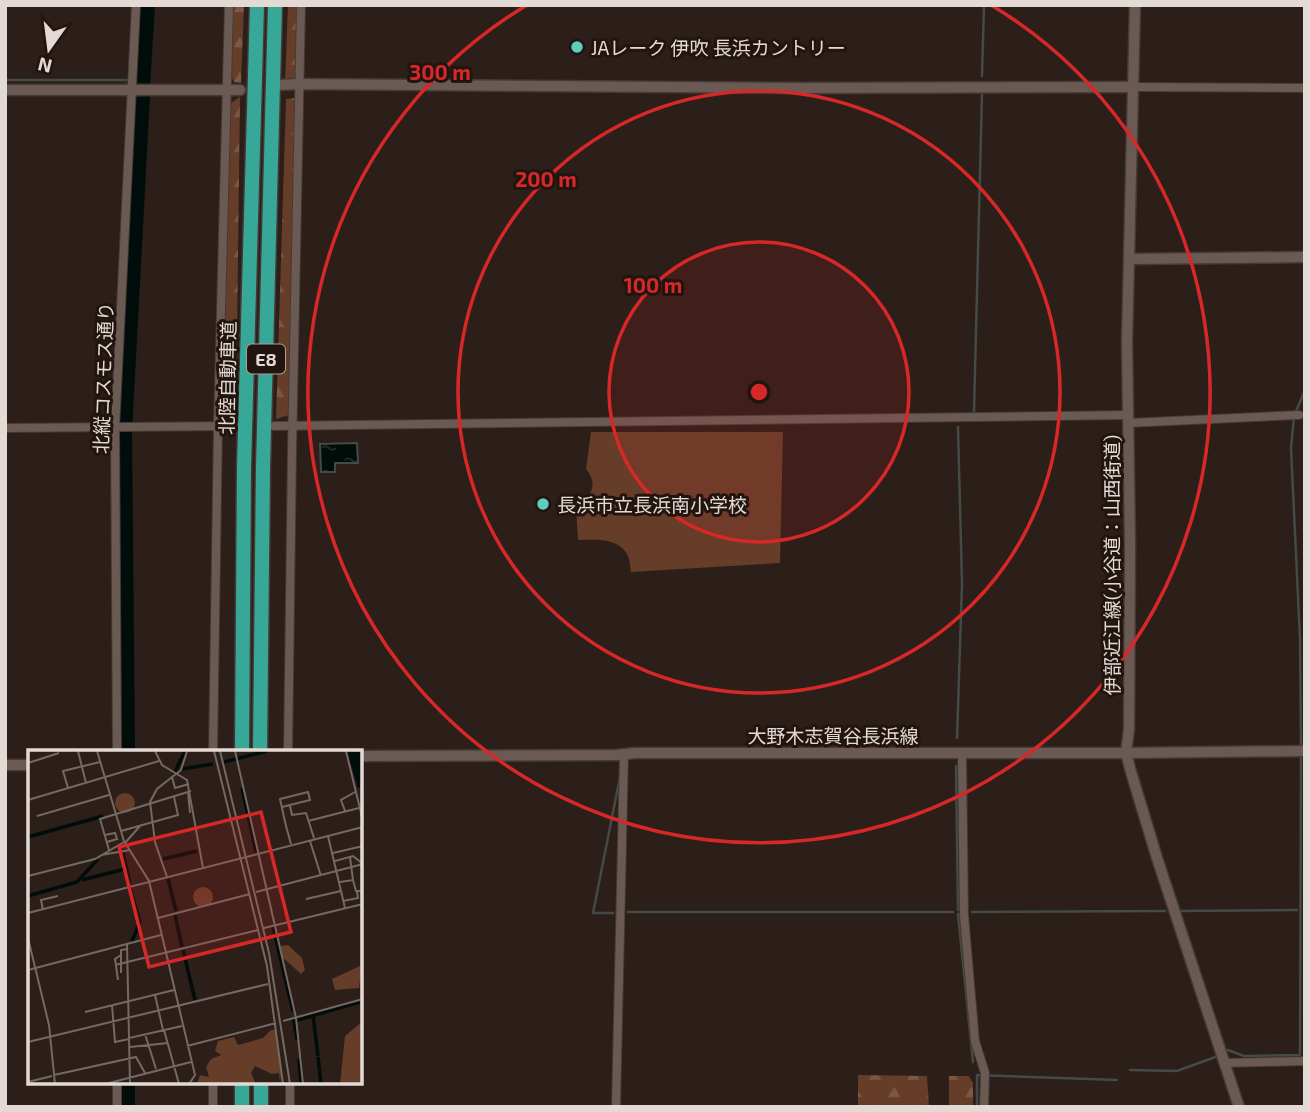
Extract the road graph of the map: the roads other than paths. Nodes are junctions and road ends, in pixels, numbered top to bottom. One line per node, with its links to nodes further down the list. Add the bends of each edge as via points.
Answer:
1 (136, 5): 11 (street, 北縦コスモス通り)
2 (229, 5): 13 (street)
3 (257, 5): 27 (highway, 北陸自動車道 / E8, via 244,467)
4 (275, 5): 28 (highway, 北陸自動車道 / E8)
5 (301, 5): 7 (street)
6 (1135, 5): 9 (main road, 伊部近江線(小谷道：山西街道))
7 (298, 84): 8 (main road); 9 (main road); 22 (street)
8 (279, 85)
9 (1132, 87): 10 (street); 16 (main road, 伊部近江線(小谷道：山西街道))
10 (1305, 88)
11 (132, 89): 12 (main road); 13 (main road); 24 (street, 北縦コスモス通り)
12 (5, 90)
13 (226, 90): 14 (main road); 19 (street)
14 (240, 90)
15 (1305, 257): 16 (main road)
16 (1129, 258): 18 (main road, 伊部近江線(小谷道：山西街道))
17 (1299, 415): 18 (street)
18 (1128, 419): 22 (street); 32 (main road, 伊部近江線(小谷道：山西街道))
19 (218, 425): 20 (street); 24 (street); 26 (street)
20 (236, 426)
21 (274, 426): 22 (street)
22 (293, 426): 29 (street)
23 (5, 428): 24 (street)
24 (121, 428): 25 (street, 北縦コスモス通り)
25 (117, 750)
26 (214, 750)
27 (242, 750)
28 (260, 750)
29 (288, 750)
30 (1305, 751): 32 (main road, 大野木志賀谷長浜線)
31 (962, 753): 32 (main road, 大野木志賀谷長浜線); 33 (main road, 大野木志賀谷長浜線); 50 (street, via 964,915 975,1041 985,1075)
32 (1126, 753): 38 (main road, 伊部近江線(小谷道：山西街道))
33 (624, 754): 34 (main road, 大野木志賀谷長浜線); 49 (street)
34 (362, 756)
35 (5, 765): 36 (main road)
36 (28, 765)
37 (1305, 1061): 38 (street)
38 (1225, 1063): 51 (main road, 伊部近江線(小谷道：山西街道))
39 (117, 1084): 44 (street)
40 (213, 1084): 45 (street)
41 (242, 1084): 46 (highway)
42 (261, 1084): 47 (highway)
43 (290, 1084): 48 (street)
44 (117, 1107)
45 (214, 1107)
46 (242, 1107)
47 (261, 1107)
48 (290, 1107)
49 (616, 1107)
50 (984, 1107)
51 (1239, 1107)

